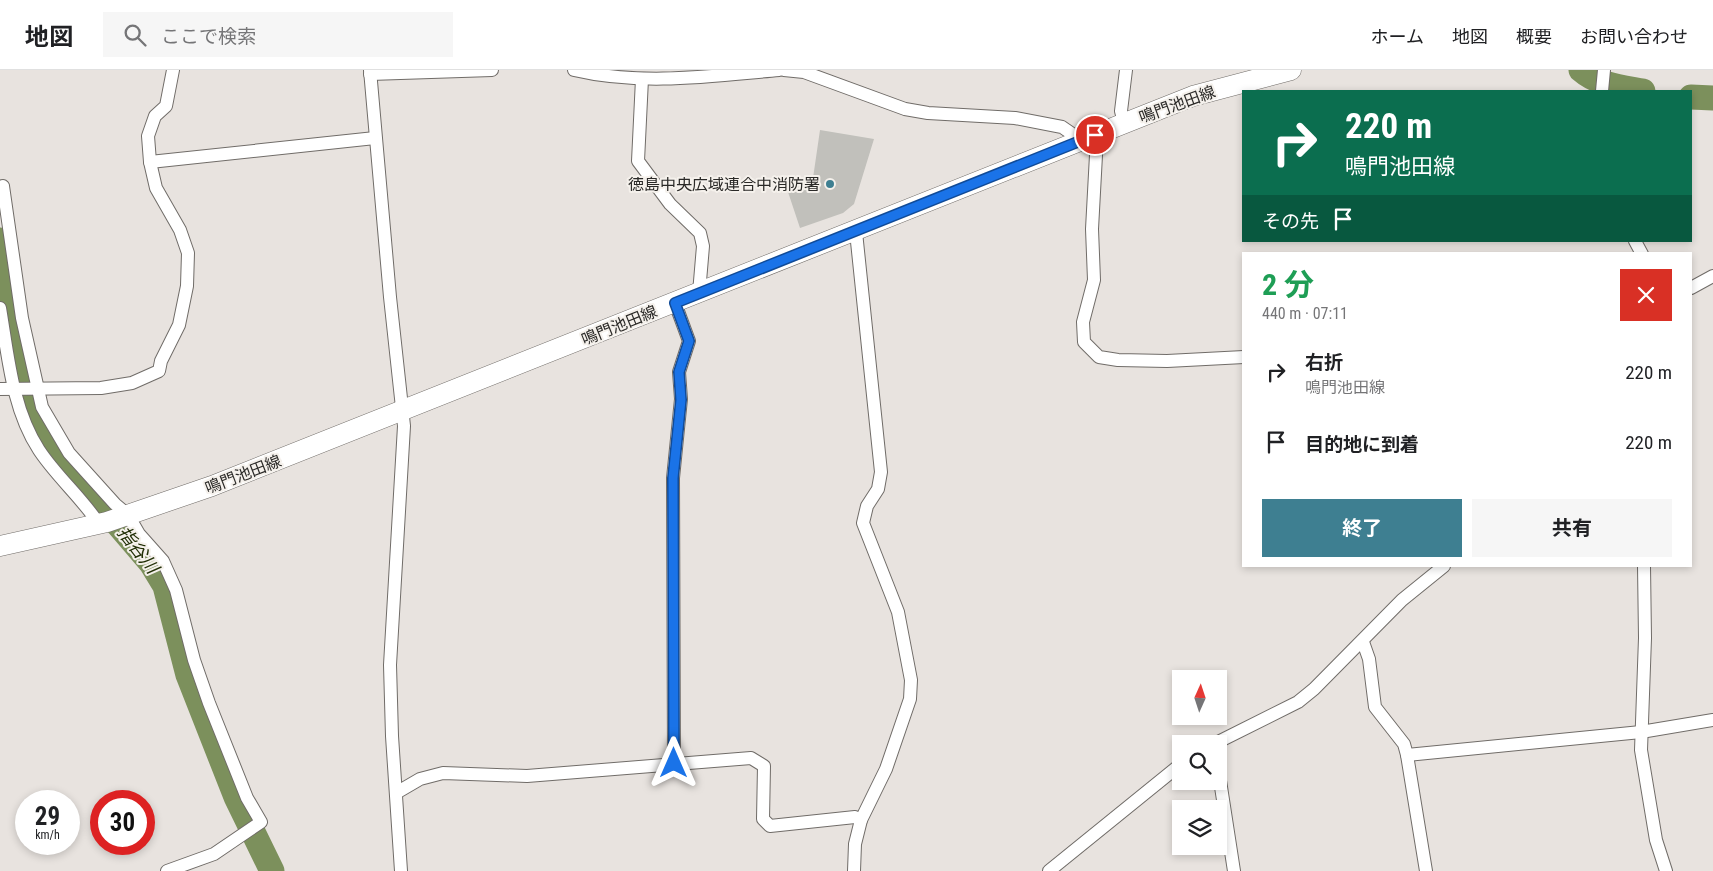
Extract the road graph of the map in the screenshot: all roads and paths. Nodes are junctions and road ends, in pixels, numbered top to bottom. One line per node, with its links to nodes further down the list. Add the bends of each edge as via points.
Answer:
1 (173, 70): 16 (street, via 166,106 155,116 148,136)
2 (492, 70): 8 (street)
3 (574, 70): 11 (street, via 602,77)
4 (780, 70): 10 (street)
5 (784, 70): 14 (street, via 804,72 905,109 1014,118 1062,126)
6 (1126, 70): 13 (street, via 1121,111)
7 (1291, 70): 13 (main road, 鳴門池田線, via 1193,96)
8 (370, 72): 15 (street)
9 (1604, 73): 12 (street)
10 (662, 75): 11 (street)
11 (642, 79): 21 (street, via 638,161 670,204 700,233 703,246)
12 (1602, 90)
13 (1124, 123): 14 (main road, 鳴門池田線)
14 (1088, 137): 18 (main road, 鳴門池田線); 24 (street, via 1096,155 1092,229 1094,280 1084,322 1084,342 1099,356 1118,360)
15 (375, 138): 16 (street); 28 (street)
16 (150, 162): 26 (street, via 156,188 180,230 188,253 187,286 179,325 159,371 132,382 101,388)
17 (0, 187): 26 (street, via 3,186 22,318)
18 (856, 232): 21 (main road, 鳴門池田線); 42 (street, via 881,472 878,489 867,506 863,523 898,612 911,680 910,699 886,769)
19 (1713, 276): 20 (street)
20 (1692, 287)
21 (699, 293): 22 (main road, 鳴門池田線)
22 (675, 303): 28 (main road, 鳴門池田線); 38 (street, via 689,341 679,372 681,400 673,478)
23 (0, 308): 25 (street)
24 (1242, 357)
25 (17, 388): 26 (street); 27 (street); 29 (street, via 27,430 40,452)
26 (36, 388): 29 (street, via 42,407 69,453 115,504)
27 (0, 389)
28 (404, 410): 29 (main road, 鳴門池田線, via 212,486); 41 (street, via 390,665)
29 (114, 520): 30 (main road, 鳴門池田線); 43 (street, via 139,534 162,562 176,590 209,703 247,798 261,822 214,854)
30 (0, 546)
31 (1443, 567): 33 (street, via 1402,600)
32 (1644, 567): 35 (street, via 1646,638)
33 (1362, 642): 36 (street, via 1298,702); 37 (street, via 1369,659 1375,707 1404,744)
34 (1713, 720): 35 (street)
35 (1640, 732): 37 (street); 49 (street, via 1647,792)
36 (1227, 738)
37 (1408, 755): 48 (street)
38 (674, 763): 41 (street, via 527,776 443,773 420,780); 42 (street, via 751,758 764,766 763,819 770,826 856,817)
39 (1172, 771): 46 (street)
40 (1221, 790): 47 (street)
41 (396, 793): 44 (street)
42 (861, 820): 45 (street, via 855,844)
43 (167, 871)
44 (401, 871)
45 (854, 871)
46 (1049, 871)
47 (1234, 871)
48 (1426, 871)
49 (1666, 871)

